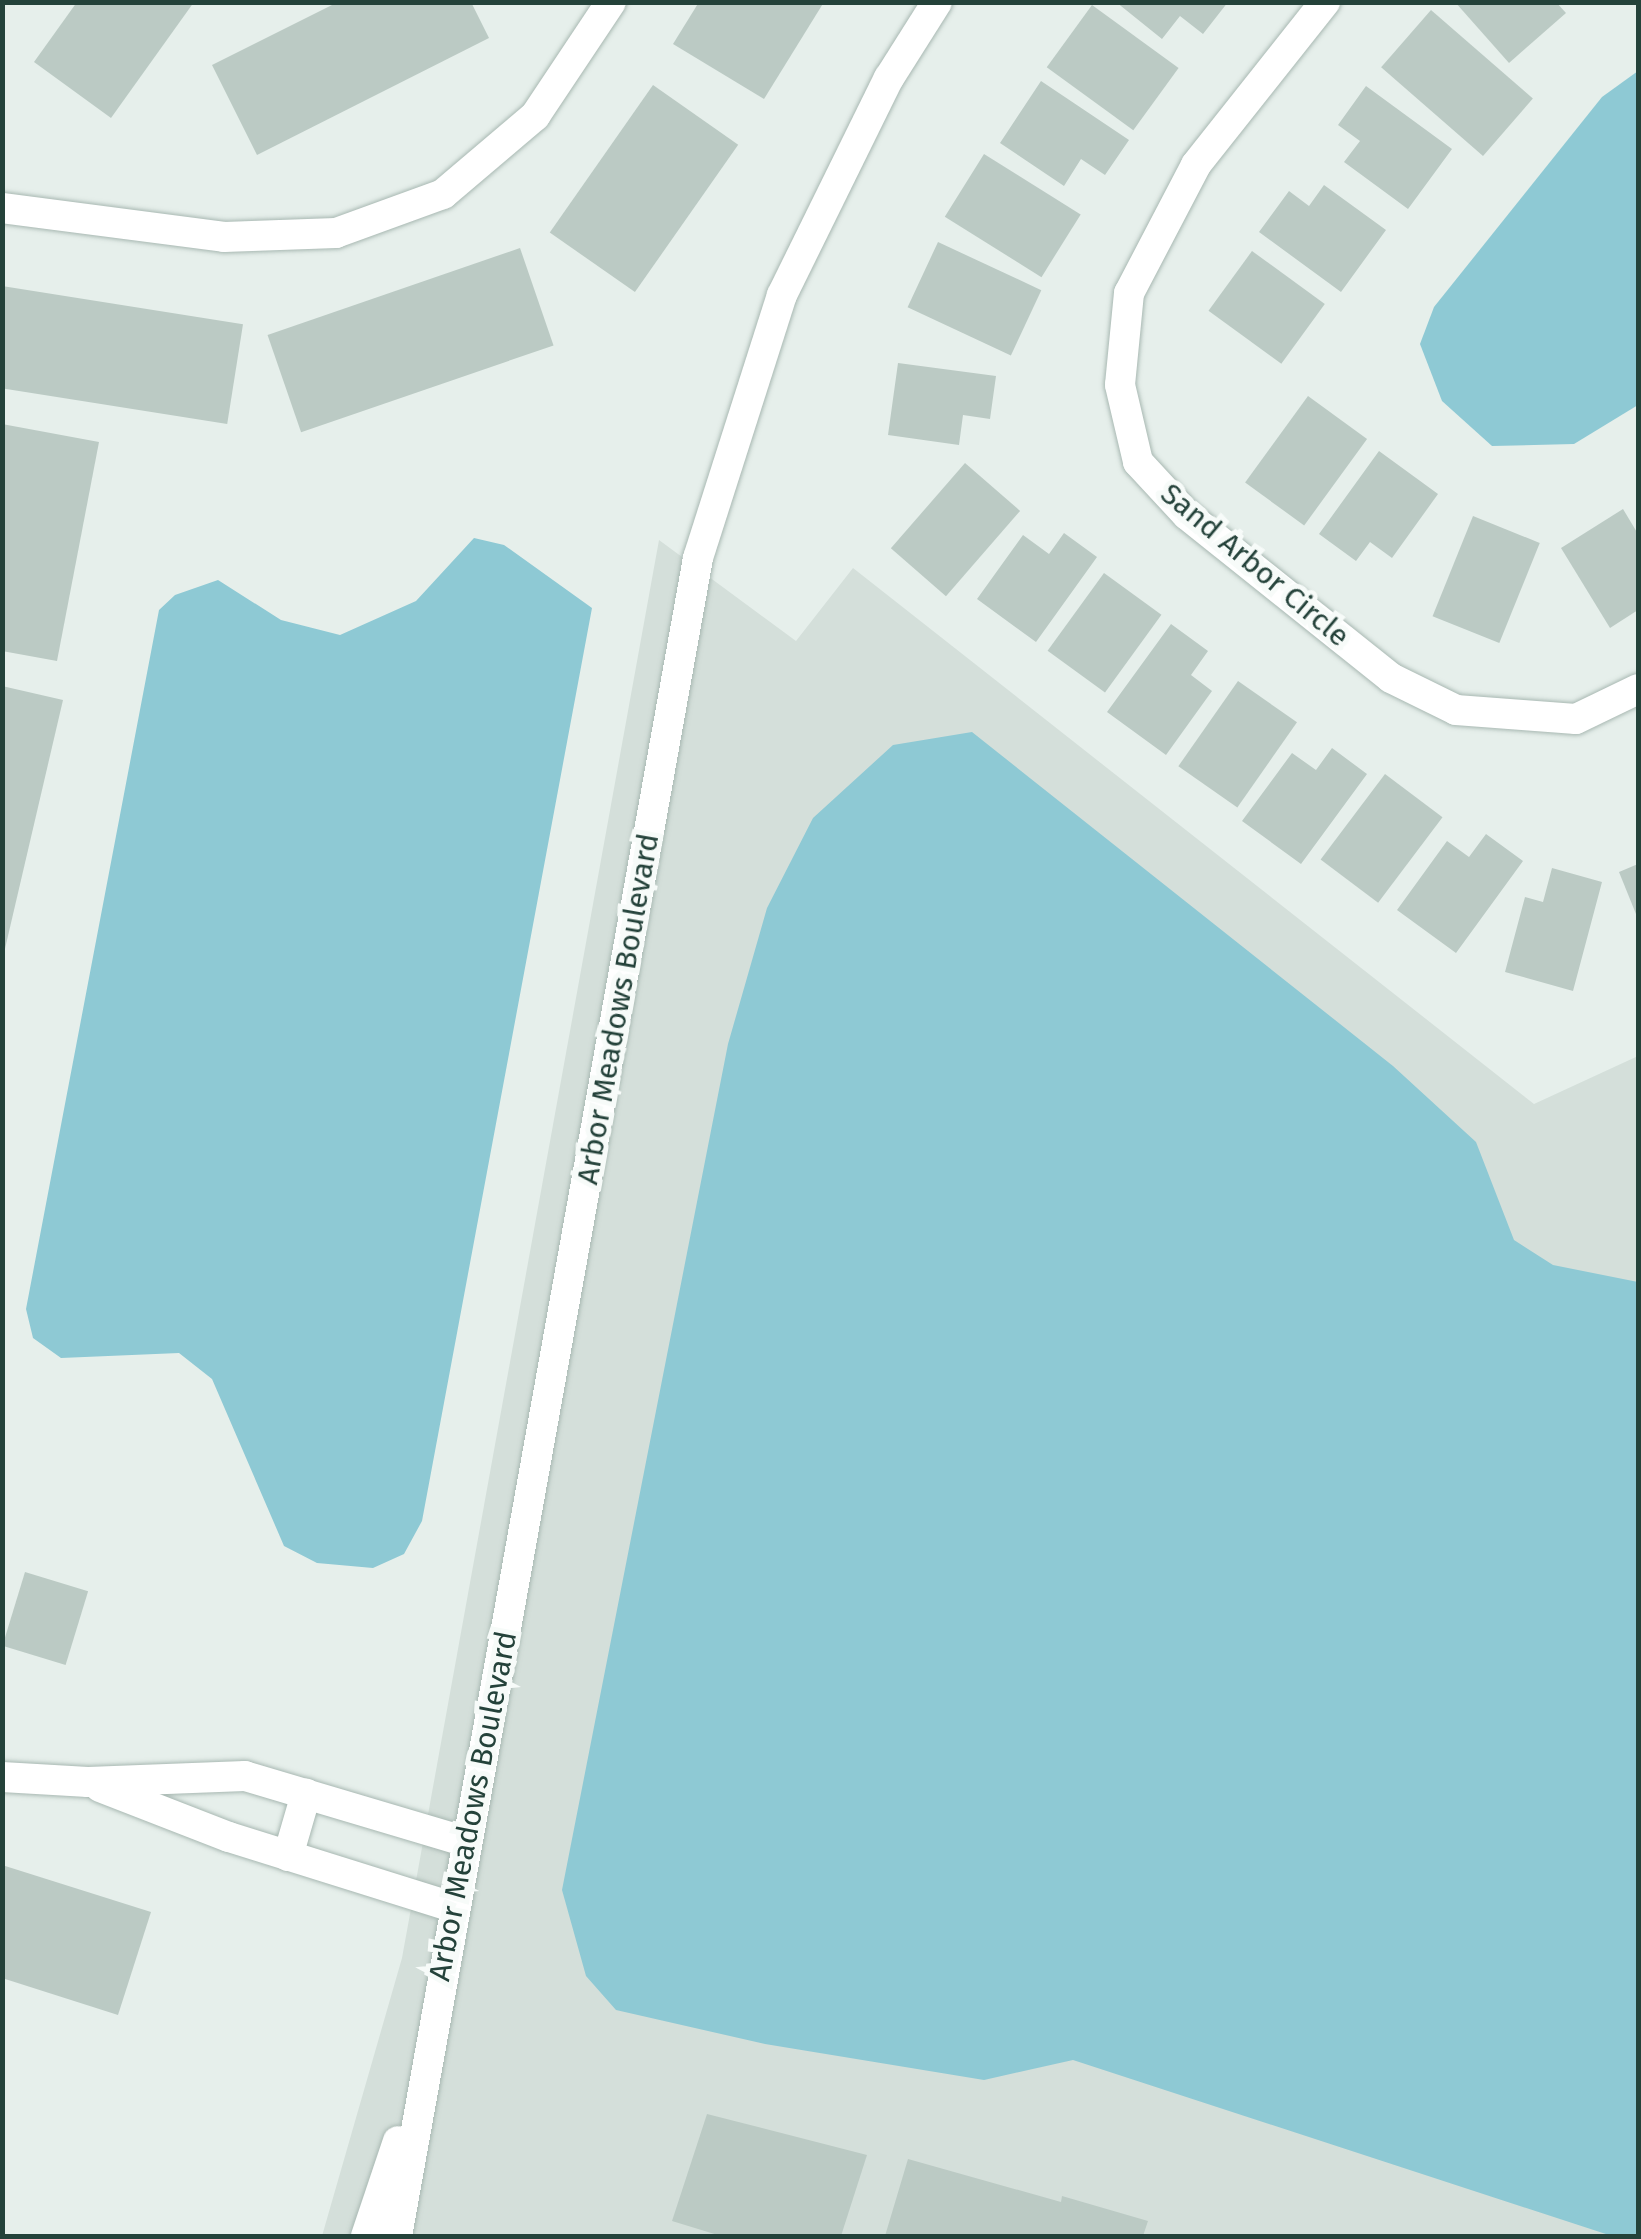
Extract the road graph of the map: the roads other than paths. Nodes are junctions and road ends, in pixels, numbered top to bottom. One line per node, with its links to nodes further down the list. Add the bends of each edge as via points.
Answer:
1 (611, 2): 4 (street, via 535,116 443,194 336,233 224,237)
2 (937, 2): 9 (street, Arbor Meadows Boulevard, via 889,78 782,295 698,558)
3 (1324, 2): 5 (street, Sand Arbor Circle, via 1196,165 1129,293 1120,385 1138,462 1187,515 1390,678 1456,710 1576,719)
4 (2, 208)
5 (1638, 689)
6 (2, 1777): 7 (street)
7 (88, 1782): 8 (street, via 245,1776); 10 (street)
8 (306, 1794): 9 (street); 10 (street)
9 (466, 1842): 11 (street, Arbor Meadows Boulevard)
10 (288, 1856): 11 (street)
11 (454, 1907): 12 (street, Arbor Meadows Boulevard)
12 (426, 2058): 13 (street, Arbor Meadows Boulevard); 14 (street, Arbor Meadows Boulevard)
13 (366, 2236)
14 (397, 2236)

